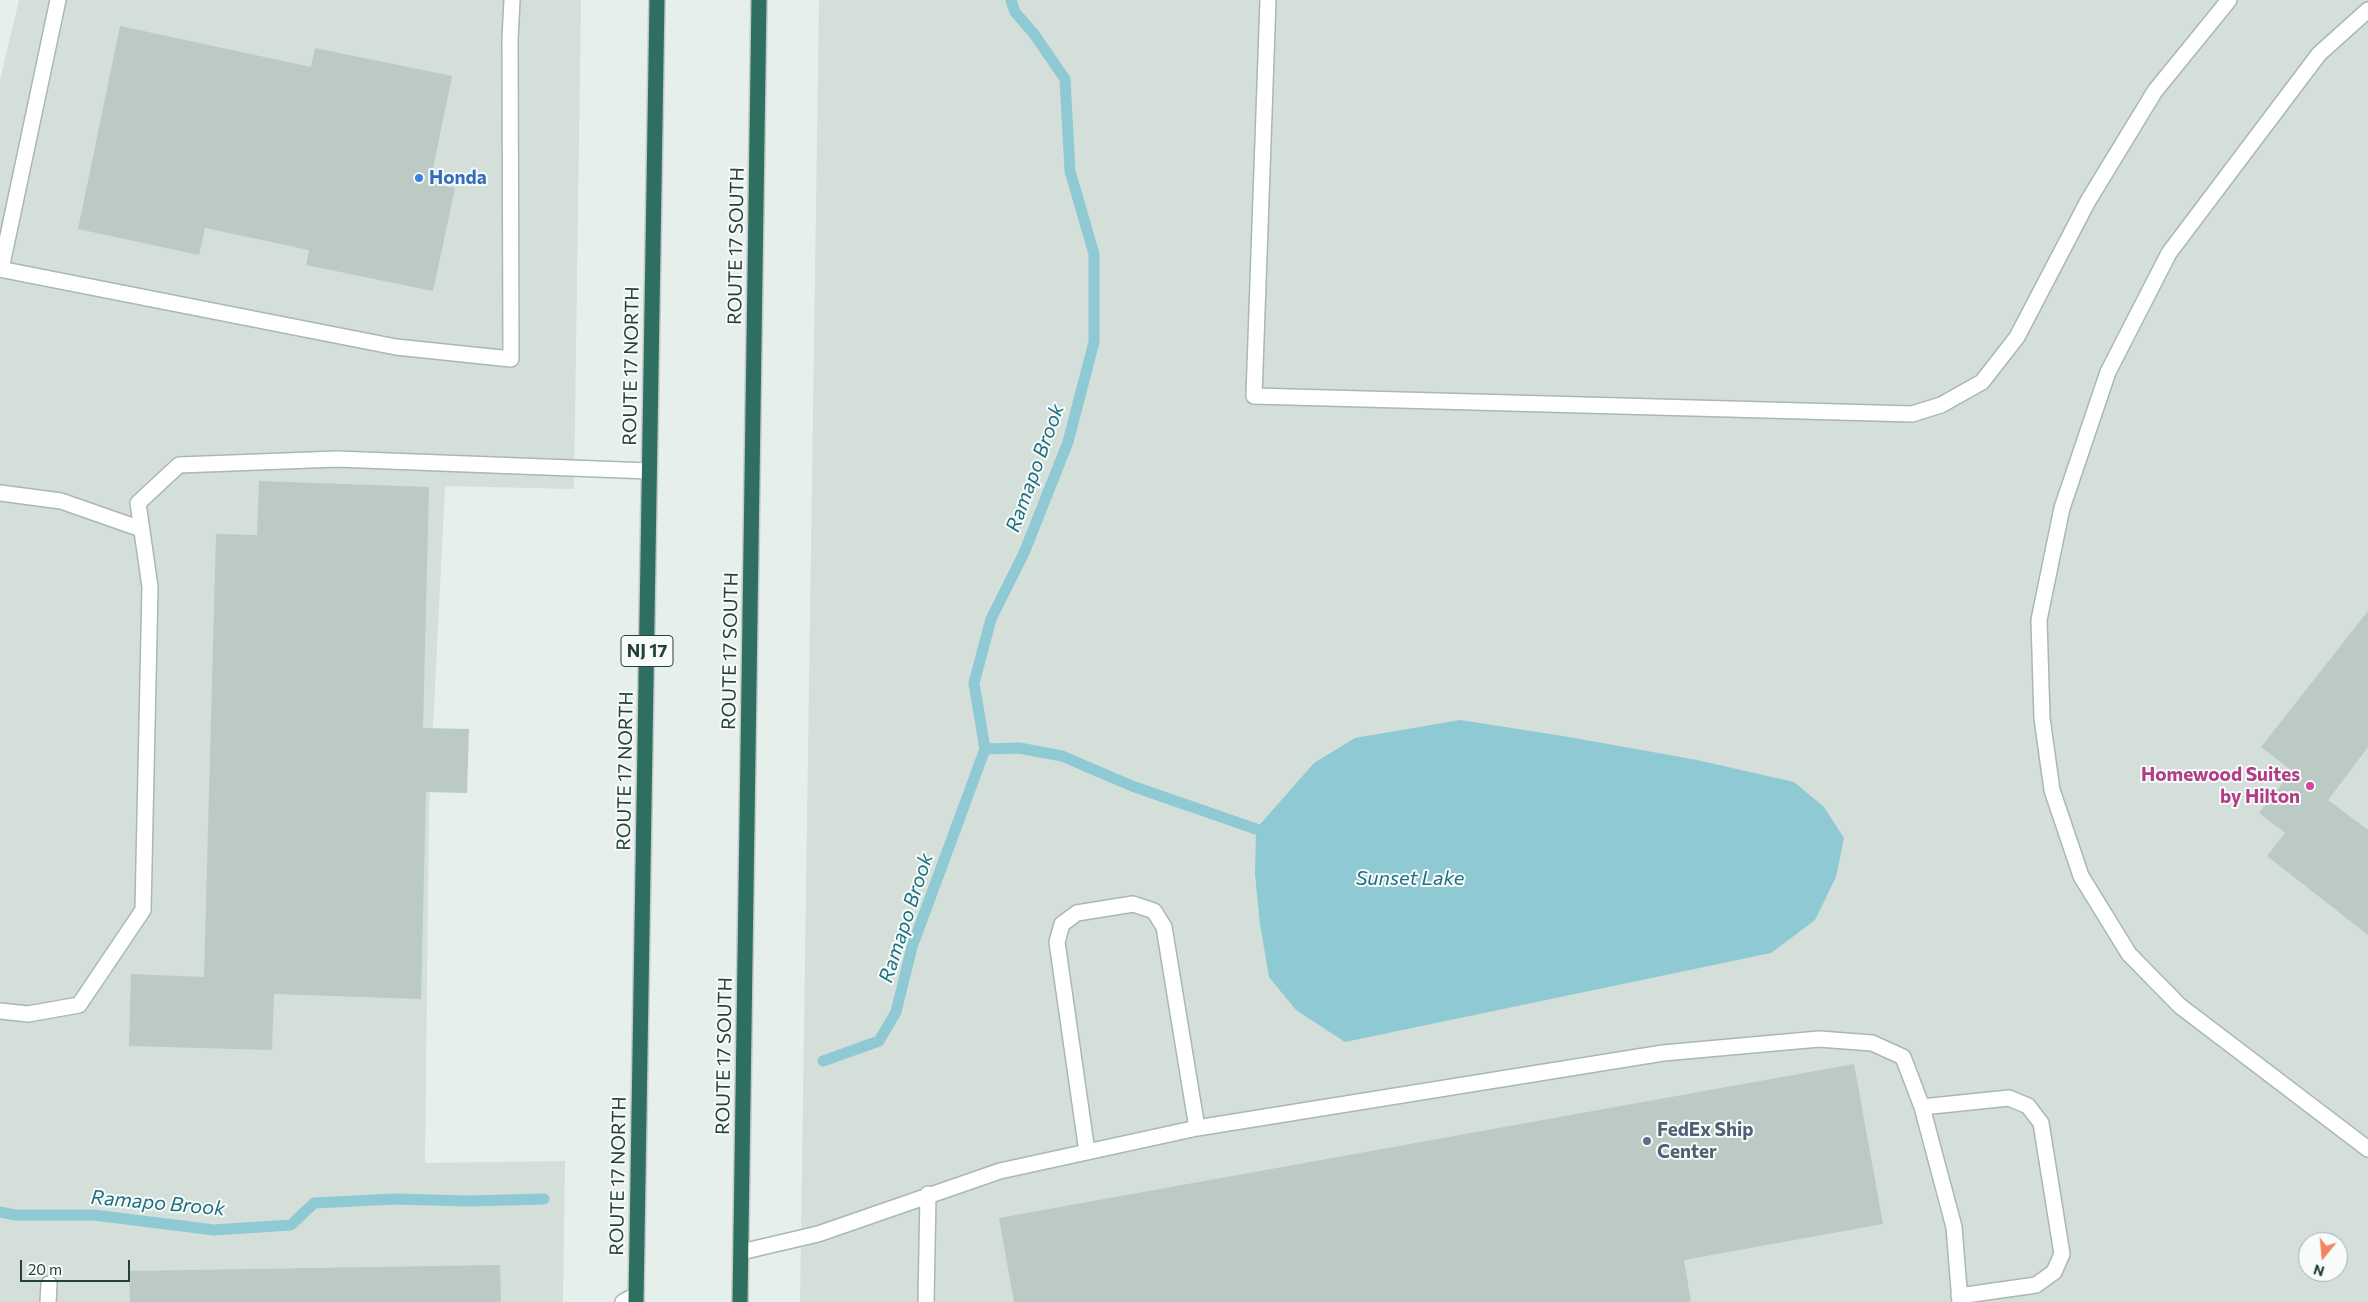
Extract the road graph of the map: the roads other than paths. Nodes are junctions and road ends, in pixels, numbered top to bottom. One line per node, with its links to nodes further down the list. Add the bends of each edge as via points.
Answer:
1 (58, 0): 8 (lane)
2 (512, 0): 8 (lane, via 511,359 396,347)
3 (657, 0): 9 (highway, ROUTE 17 NORTH / NJ 17)
4 (759, 0): 18 (highway, ROUTE 17 SOUTH)
5 (1268, 0): 6 (lane, via 1254,396 1912,414 1941,405 1982,382 2017,337 2088,201 2155,91)
6 (2229, 0)
7 (2368, 10): 15 (lane, via 2319,54 2169,253 2108,372 2062,508 2039,620 2042,718 2052,790 2080,876 2129,954 2180,1006)
8 (0, 269)
9 (649, 471): 11 (lane, via 337,459 179,465 138,503); 21 (highway, ROUTE 17 NORTH / NJ 17)
10 (0, 493): 11 (lane, via 61,501)
11 (141, 529): 12 (lane, via 150,588 144,910 79,1005 28,1014)
12 (0, 1011)
13 (1922, 1107): 14 (lane, via 1902,1058 1872,1043 1819,1039 1663,1053); 20 (lane, via 1954,1228); 20 (lane, via 2009,1098 2028,1106 2041,1123 2062,1254 2054,1272 2036,1285)
14 (1197, 1128): 16 (lane); 16 (lane, via 1164,927 1154,911 1133,904 1077,913 1062,924 1057,942)
15 (2368, 1149)
16 (1087, 1152): 17 (lane, via 1000,1171)
17 (928, 1194): 18 (lane, via 818,1234); 24 (lane)
18 (741, 1252): 23 (highway, ROUTE 17 SOUTH)
19 (48, 1284): 22 (lane)
20 (1960, 1299)
21 (632, 1300)
22 (48, 1302)
23 (740, 1302)
24 (926, 1302)

